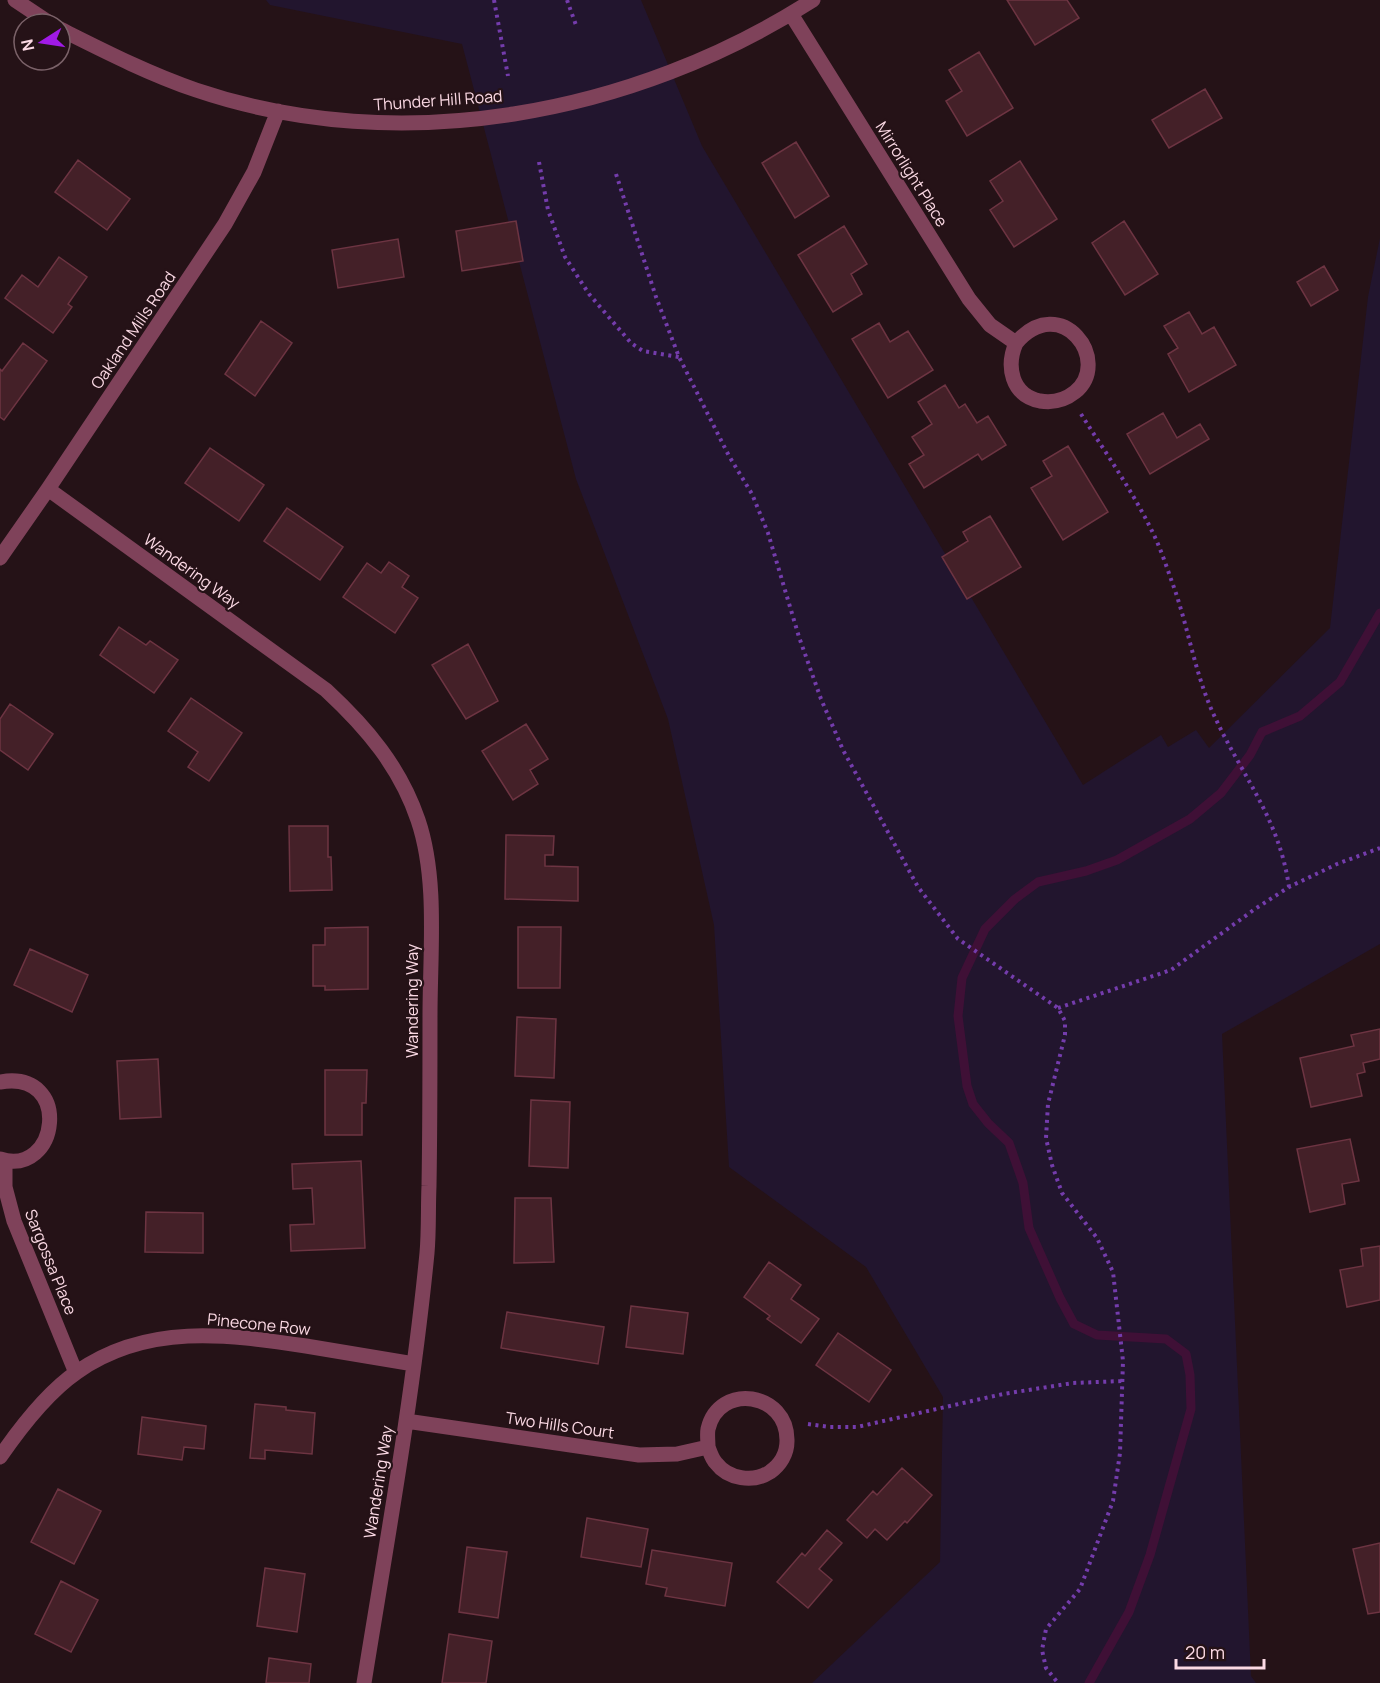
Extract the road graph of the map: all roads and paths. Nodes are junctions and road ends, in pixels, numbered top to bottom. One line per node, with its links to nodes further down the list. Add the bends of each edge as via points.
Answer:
1 (15, 0): 5 (street)
2 (494, 0): 9 (path)
3 (567, 0): 7 (path)
4 (813, 0): 6 (street, Thunder Hill Road)
5 (33, 12)
6 (791, 14): 10 (street, Thunder Hill Road, via 725,50 645,81 524,111 416,123 359,123); 13 (street, Mirrorlight Place, via 969,299 990,325)
7 (577, 28)
8 (72, 35): 10 (street, Thunder Hill Road, via 197,90)
9 (508, 76)
10 (278, 111): 16 (street, Oakland Mills Road, via 254,172 225,224)
11 (539, 162): 14 (path, via 548,210 565,257 589,294 631,343 643,351)
12 (616, 174): 14 (path)
13 (1016, 343): 15 (street, via 1010,368 1019,388 1038,400 1052,402); 15 (street, via 1025,332 1052,324 1072,332 1081,341 1086,351 1085,378)
14 (679, 357): 20 (path, via 752,494 821,699 843,750 918,887 958,939)
15 (1069, 396): 19 (path, via 1152,531 1212,710 1231,753 1255,789 1275,831)
16 (48, 489): 17 (street, Oakland Mills Road); 23 (street, Wandering Way, via 326,690 357,719 403,782 426,852 430,891 427,1250)
17 (0, 558)
18 (1380, 848): 19 (path)
19 (1289, 887): 20 (path, via 1171,970)
20 (1058, 1008): 25 (path, via 1065,1021 1065,1035 1048,1104 1047,1138 1062,1193 1097,1238 1113,1272)
21 (0, 1082): 22 (street, Sargossa Place, via 22,1082 34,1088 49,1107 51,1124 48,1136 30,1156)
22 (3, 1160): 24 (street, Sargossa Place, via 14,1221)
23 (414, 1364): 24 (street, Pinecone Row, via 219,1335 144,1341 112,1352); 26 (street, Wandering Way)
24 (76, 1372): 29 (street, Pinecone Row, via 44,1402)
25 (1122, 1381): 27 (path, via 1073,1383 1003,1394 857,1427 807,1424); 31 (path, via 1120,1453 1113,1501 1080,1589 1046,1629 1042,1650 1046,1668)
26 (406, 1421): 28 (street, Two Hills Court, via 639,1455 677,1454); 30 (street, Wandering Way)
27 (787, 1431): 28 (street, via 783,1458 768,1473 755,1478 735,1477 723,1471); 28 (street, via 776,1409 765,1402 752,1398 734,1400 712,1418)
28 (708, 1447)
29 (0, 1457)
30 (364, 1683)
31 (1058, 1683)

